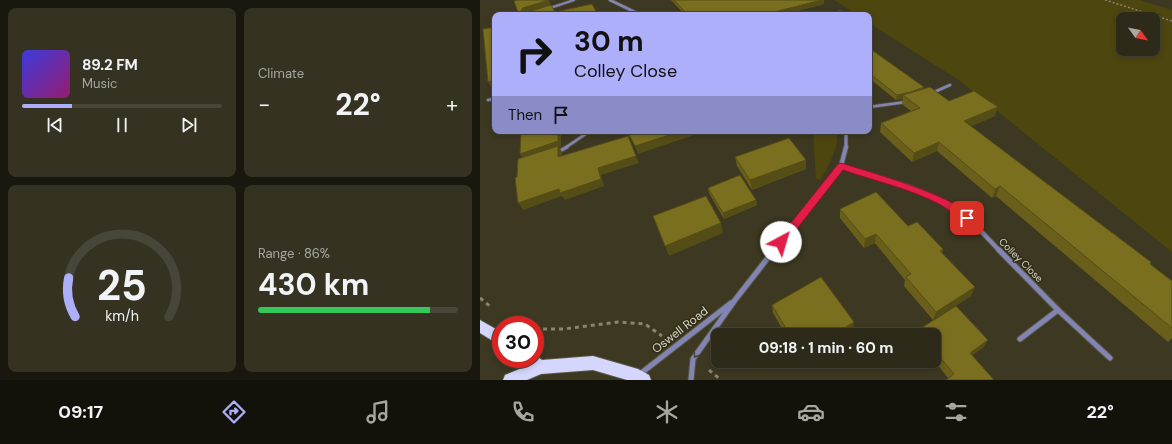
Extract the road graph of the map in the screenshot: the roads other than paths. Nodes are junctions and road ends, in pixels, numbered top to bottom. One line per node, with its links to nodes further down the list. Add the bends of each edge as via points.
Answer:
1 (574, 0): 3 (lane)
2 (610, 0): 4 (street)
3 (547, 9)
4 (635, 12)
5 (950, 85): 6 (lane)
6 (931, 93)
7 (492, 99): 8 (lane)
8 (488, 100)
9 (911, 100): 10 (lane)
10 (872, 107)
11 (586, 134): 13 (lane)
12 (846, 134): 14 (street, Oswell Road, via 846,150)
13 (552, 154)
14 (841, 166): 15 (street, Oswell Road); 16 (street, Colley Close, via 918,191 945,203 967,218)
15 (735, 300): 23 (street, Oswell Road, via 675,345); 25 (street, Oswell Road, one-way to 25, via 693,359)
16 (1058, 310): 19 (street); 20 (street, Colley Close)
17 (480, 326): 18 (main road)
18 (492, 334)
19 (1020, 339)
20 (1110, 358)
21 (541, 368): 24 (main road)
22 (544, 368): 23 (main road, via 593,363)
23 (641, 378)
24 (510, 380)
25 (691, 380)

